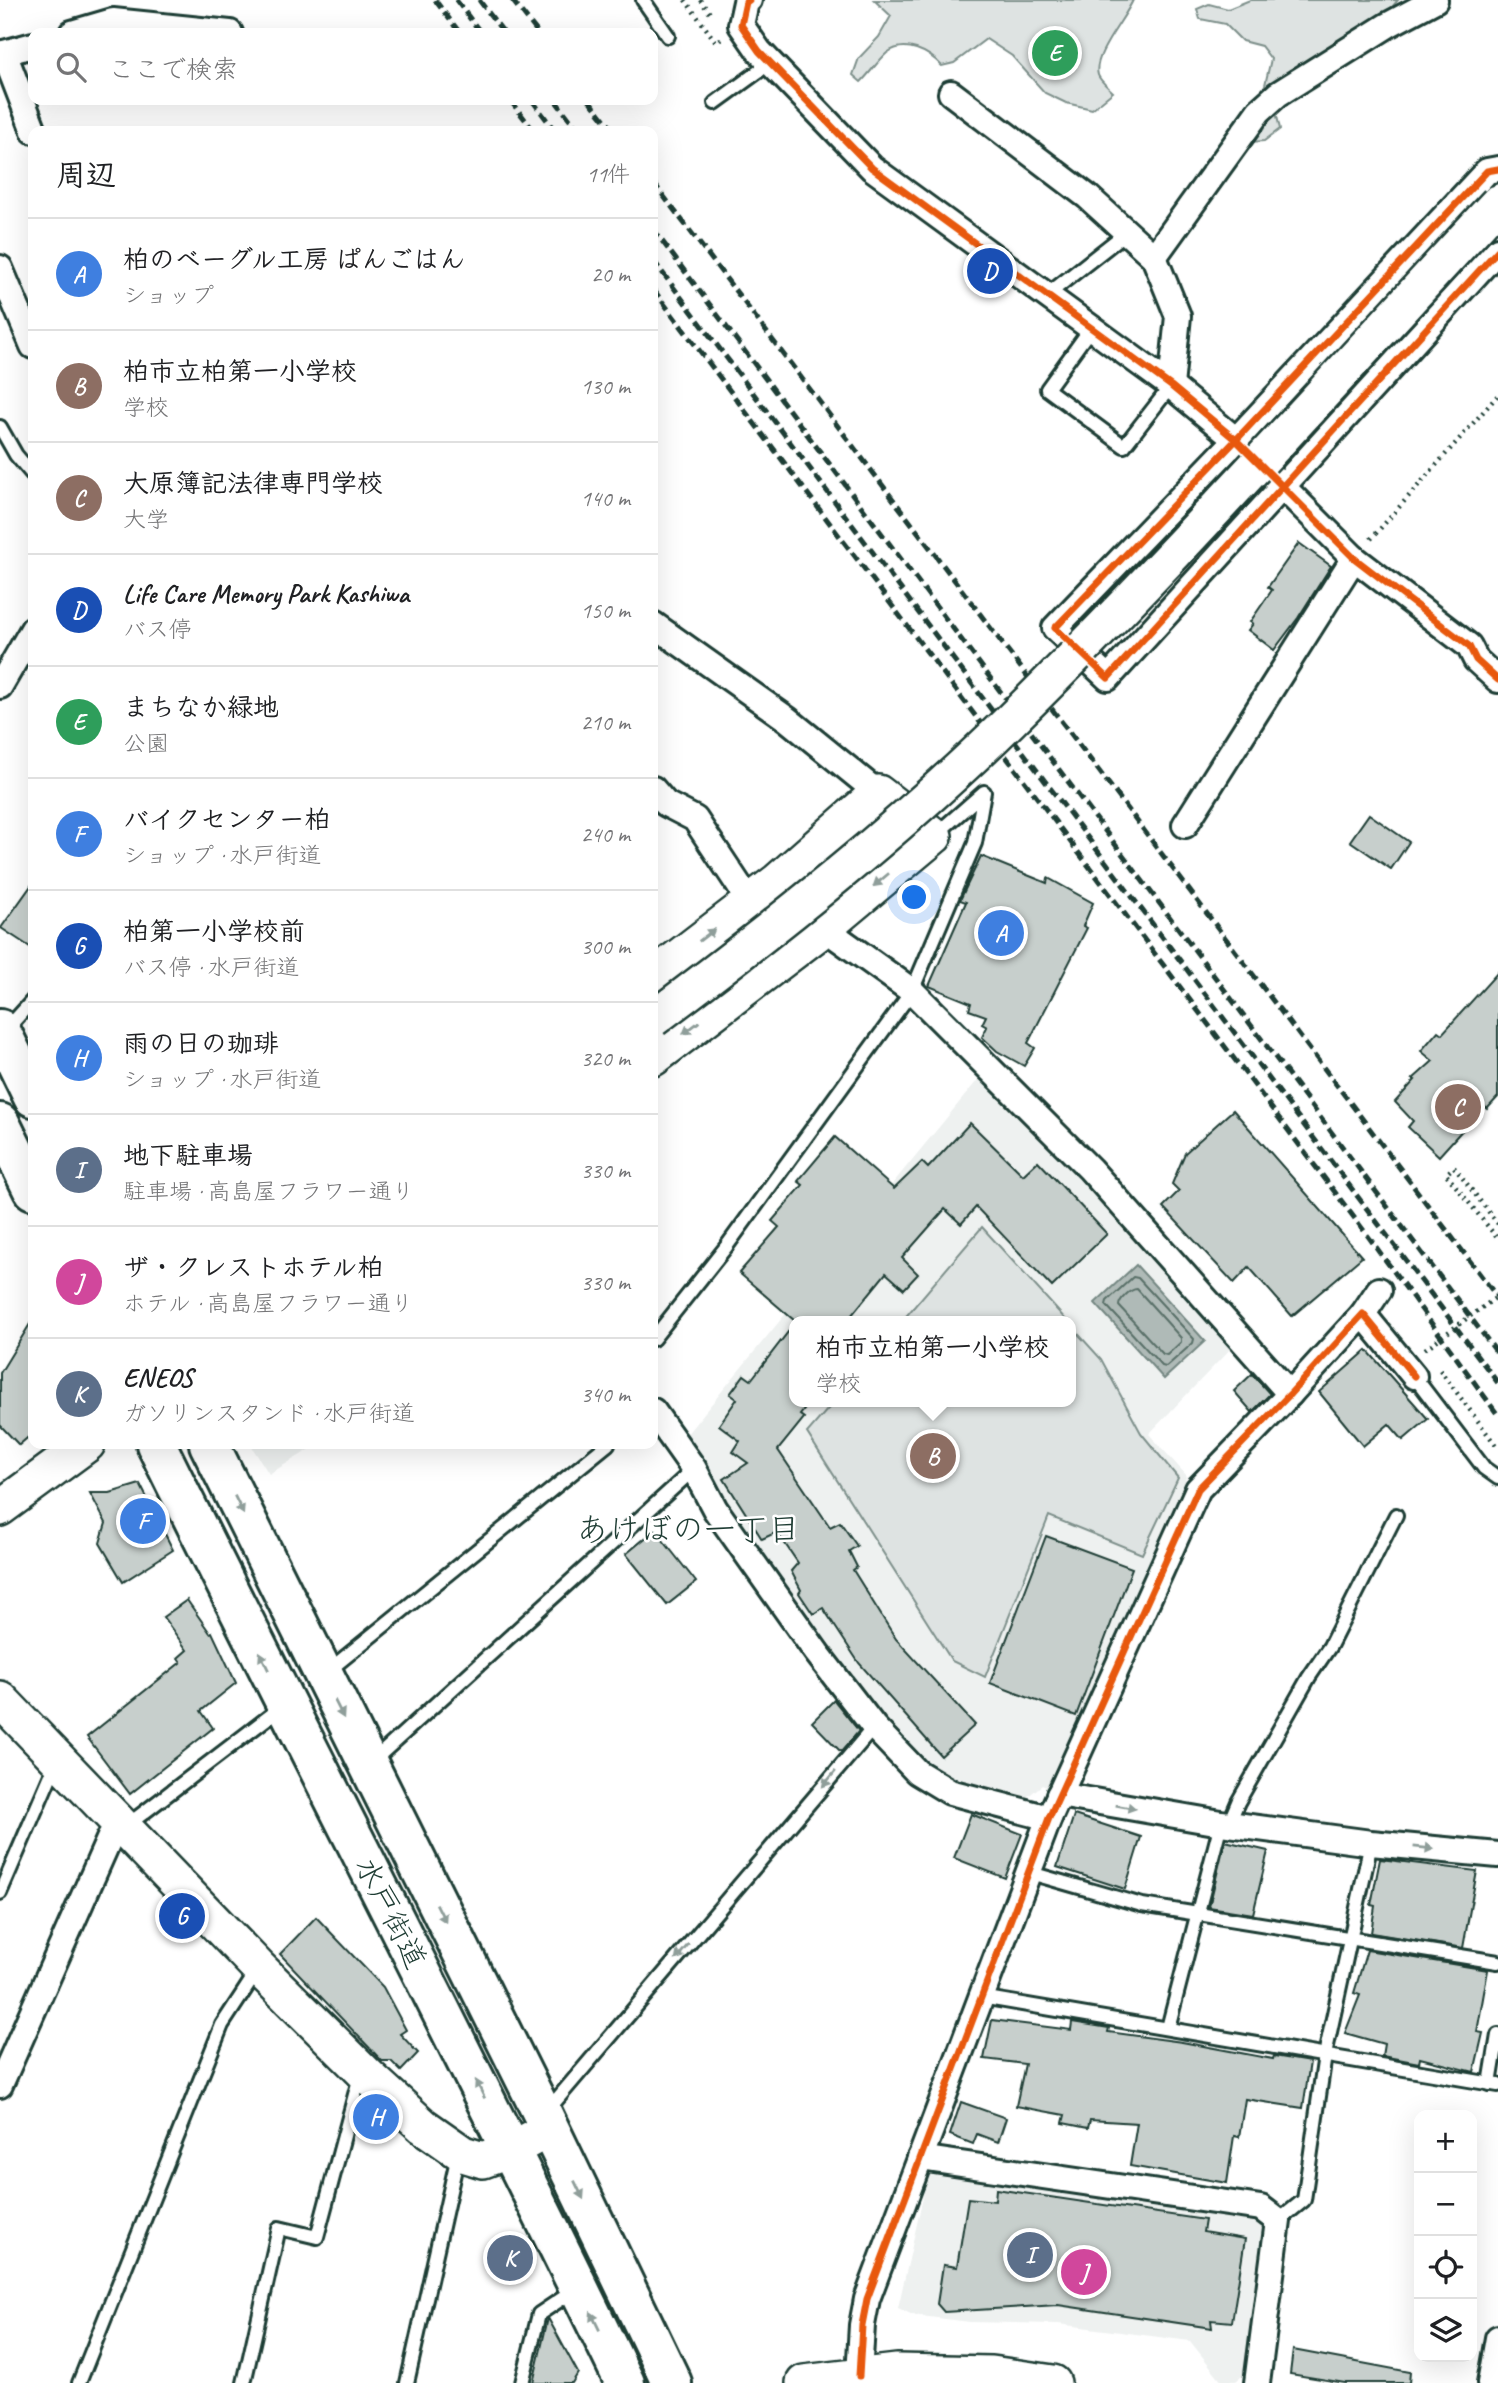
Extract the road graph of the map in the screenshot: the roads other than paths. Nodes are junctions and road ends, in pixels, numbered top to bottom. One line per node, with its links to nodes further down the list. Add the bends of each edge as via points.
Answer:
1 (643, 0): 6 (lane)
2 (749, 0): 9 (street, via 741,25)
3 (1435, 0): 17 (street, via 1278,93 1259,111)
4 (89, 28): 5 (street, via 113,21)
5 (181, 28)
6 (668, 36)
7 (28, 46): 8 (street)
8 (2, 54): 12 (street)
9 (770, 63): 11 (lane); 19 (street, via 873,168)
10 (951, 93): 15 (street)
11 (715, 103)
12 (32, 126)
13 (1498, 169): 24 (street, via 1487,171)
14 (1498, 203): 42 (street, bridge, via 1131,598 1010,721 779,924)
15 (1127, 232): 17 (street); 19 (lane)
16 (1498, 250): 26 (street)
17 (1154, 257): 22 (street, via 1178,316)
18 (0, 268): 21 (street)
19 (1047, 295): 20 (street)
20 (1091, 328): 22 (street); 22 (lane, via 1047,389 1124,446)
21 (28, 334)
22 (1171, 386): 24 (street)
23 (0, 427): 25 (lane)
24 (1236, 440): 26 (street); 26 (street, via 1055,628 1108,678)
25 (28, 469)
26 (1282, 486): 27 (street)
27 (1354, 558): 30 (street, via 1469,646 1476,660); 34 (street)
28 (658, 628): 32 (street, via 787,719)
29 (28, 638): 31 (street)
30 (1498, 680)
31 (0, 686)
32 (878, 793): 35 (street); 36 (street)
33 (658, 795): 37 (street, via 695,819)
34 (1185, 825)
35 (934, 836): 38 (street, one-way to 38); 40 (lane, via 984,792 975,843)
36 (778, 881): 37 (street); 38 (street)
37 (750, 902): 39 (street, one-way to 37)
38 (824, 928): 40 (street); 44 (street, one-way to 44)
39 (658, 973)
40 (912, 991): 50 (lane); 52 (street, via 1090,1169)
41 (28, 1005): 43 (lane)
42 (658, 1015)
43 (1, 1032): 45 (highway)
44 (658, 1054)
45 (28, 1087)
46 (0, 1123): 47 (highway)
47 (28, 1181)
48 (1379, 1290): 49 (street)
49 (1363, 1314): 51 (street); 52 (street)
50 (658, 1333)
51 (1414, 1376): 59 (lane, via 1484,1468)
52 (1290, 1394): 68 (street, via 1198,1489)
53 (658, 1418): 58 (street)
54 (80, 1449): 60 (street)
55 (158, 1449): 64 (highway, 水戸街道, one-way to 55)
56 (211, 1449): 62 (highway, 水戸街道, one-way to 62)
57 (602, 1449): 62 (lane)
58 (694, 1469): 65 (street, via 744,1551); 67 (lane)
59 (1498, 1478)
60 (3, 1500)
61 (1396, 1515): 70 (lane, via 1330,1646)
62 (322, 1676): 67 (highway, 水戸街道, one-way to 67)
63 (0, 1699): 66 (street)
64 (285, 1704): 71 (lane); 88 (highway, 水戸街道, one-way to 64)
65 (874, 1727): 69 (street, via 917,1772 950,1792); 87 (lane, one-way to 87)
66 (64, 1763): 71 (street); 75 (lane, via 50,1777)
67 (368, 1766): 87 (highway, 水戸街道, one-way to 87)
68 (1059, 1795): 69 (street); 70 (street, one-way to 70)
69 (1049, 1818): 74 (street)
70 (1225, 1823): 72 (street); 76 (lane)
71 (124, 1827): 79 (street); 86 (street, via 110,1837)
72 (1371, 1843): 73 (street, one-way to 73); 77 (lane)
73 (1498, 1855)
74 (1027, 1872): 76 (lane, via 1142,1905); 80 (street)
75 (0, 1893)
76 (1198, 1913): 77 (lane); 81 (lane)
77 (1350, 1937): 78 (lane); 83 (lane)
78 (1498, 1962)
79 (259, 1968): 84 (street); 96 (lane, via 222,2025)
80 (981, 1997): 81 (lane); 90 (street)
81 (1168, 2028): 83 (lane)
82 (1498, 2035): 85 (lane)
83 (1325, 2055): 85 (lane); 91 (lane, via 1304,2200)
84 (368, 2076): 89 (street, via 401,2108); 97 (lane, via 357,2087 317,2237 279,2228)
85 (1494, 2084)
86 (0, 2085)
87 (546, 2122): 88 (street); 101 (highway, 水戸街道, one-way to 101)
88 (510, 2150): 89 (street, via 482,2160); 92 (highway, 水戸街道)
89 (463, 2154): 98 (lane, via 456,2164)
90 (920, 2158): 91 (street, via 1261,2208); 94 (street, via 867,2299)
91 (1278, 2221): 104 (street)
92 (579, 2288): 99 (lane, via 539,2314); 100 (highway, 水戸街道, one-way to 92)
93 (1498, 2338): 105 (street)
94 (859, 2376): 95 (street, via 897,2372); 102 (street)
95 (991, 2379): 103 (street)
96 (79, 2383)
97 (244, 2383)
98 (407, 2383)
99 (522, 2383)
100 (625, 2383)
101 (672, 2383)
102 (804, 2383)
103 (1053, 2383)
104 (1257, 2383)
105 (1490, 2383)

